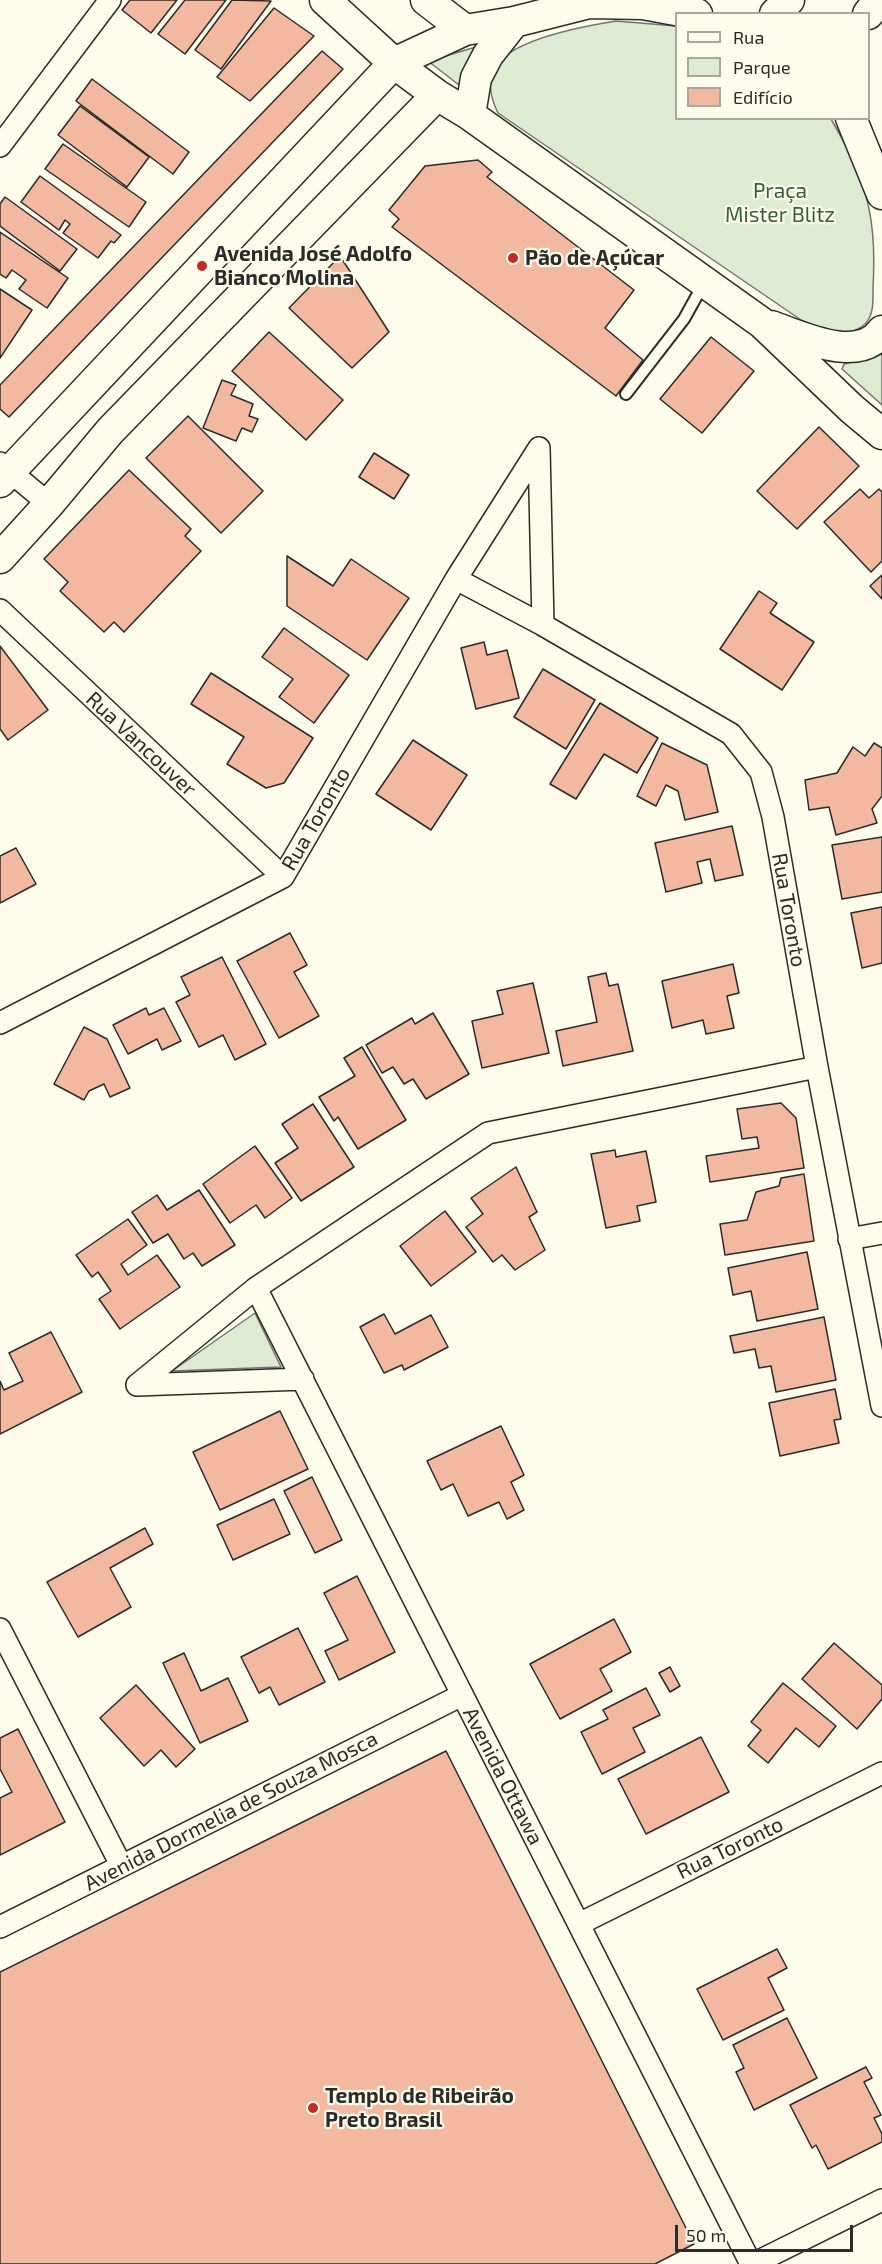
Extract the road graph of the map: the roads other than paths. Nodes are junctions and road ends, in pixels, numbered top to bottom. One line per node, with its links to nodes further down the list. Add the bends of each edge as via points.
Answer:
1 (110, 0): 16 (street)
2 (325, 0): 12 (main road)
3 (426, 0): 11 (main road)
4 (789, 0): 8 (main road)
5 (879, 0): 9 (main road)
6 (586, 1): 7 (main road, via 643,3); 10 (main road)
7 (687, 12)
8 (778, 12)
9 (870, 12)
10 (514, 22): 11 (main road); 14 (main road, via 476,78)
11 (465, 30): 12 (main road)
12 (394, 63): 13 (main road); 23 (main road)
13 (437, 95): 14 (main road); 24 (main road, via 110,430)
14 (470, 115): 18 (main road)
15 (852, 120): 17 (main road)
16 (0, 146)
17 (882, 194)
18 (705, 283): 19 (main road); 21 (lane, via 684,319)
19 (762, 323): 20 (main road, via 832,348 864,344); 22 (main road)
20 (882, 330)
21 (626, 394)
22 (882, 434)
23 (4, 472): 24 (street)
24 (49, 504): 25 (main road)
25 (0, 558)
26 (456, 579): 28 (street, Rua Toronto); 28 (street, Rua Toronto, via 539,448); 29 (street, Rua Toronto)
27 (0, 610): 29 (street, Rua Vancouver)
28 (543, 625): 31 (street, Rua Toronto, via 731,734 761,772 773,817)
29 (283, 878): 30 (street, Rua Toronto)
30 (0, 1023)
31 (817, 1067): 33 (street, Rua Toronto); 34 (street, via 488,1133)
32 (882, 1233): 33 (street)
33 (849, 1239): 36 (street, Rua Toronto)
34 (256, 1288): 35 (street, Avenida Ottawa); 35 (street, via 137,1384)
35 (303, 1379): 38 (street, Avenida Ottawa)
36 (882, 1406)
37 (0, 1629): 40 (street)
38 (462, 1695): 40 (street, Avenida Dormelia de Souza Mosca); 41 (street, Avenida Ottawa)
39 (882, 1773): 41 (street, Rua Toronto)
40 (121, 1865): 42 (street, Avenida Dormelia de Souza Mosca)
41 (579, 1924): 44 (street, Avenida Ottawa)
42 (0, 1927)
43 (882, 2200): 44 (street)
44 (752, 2264)

